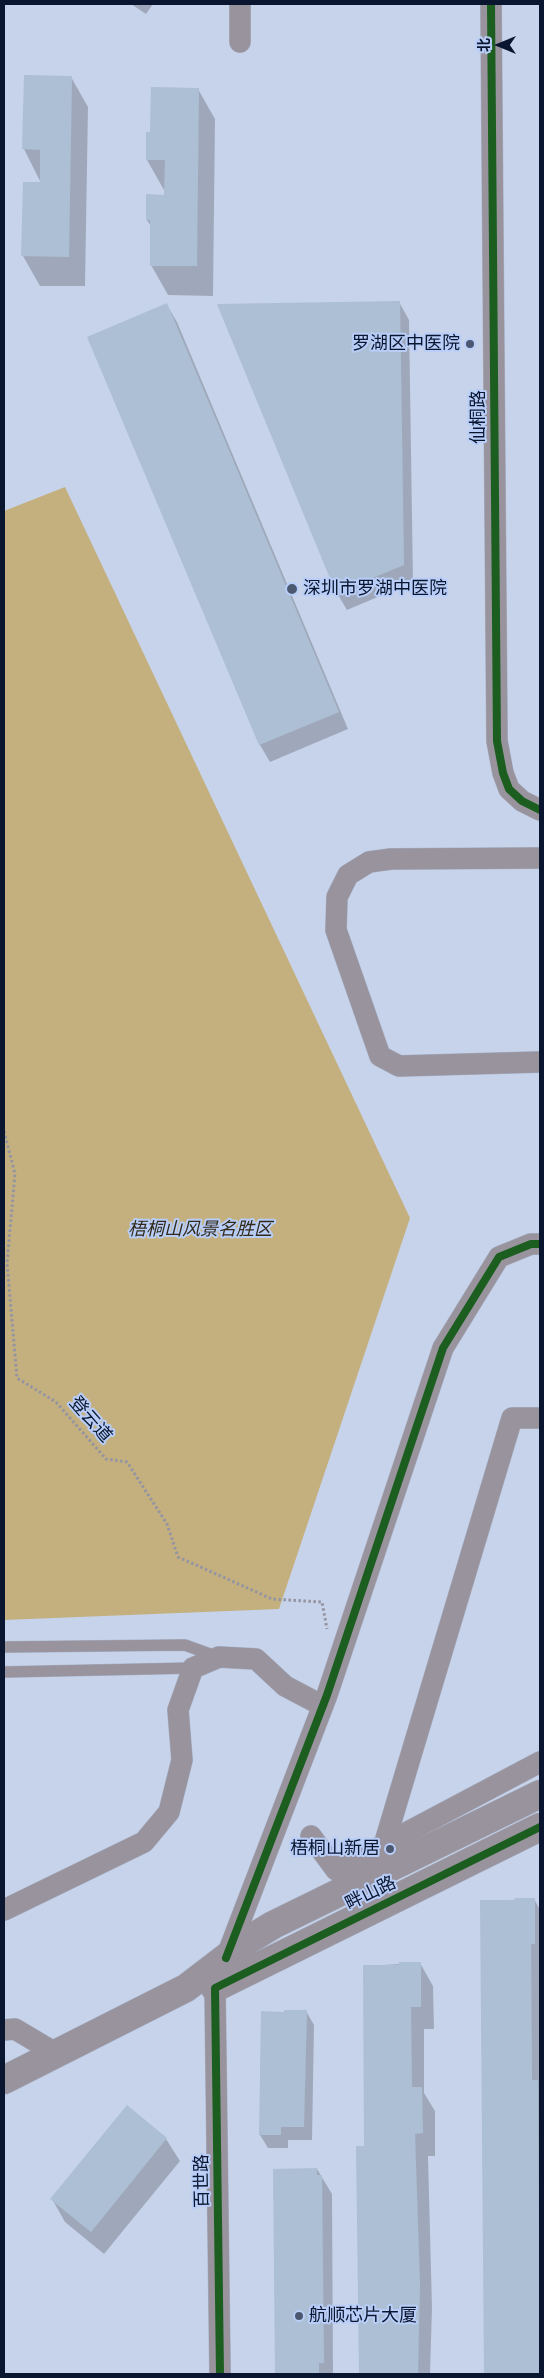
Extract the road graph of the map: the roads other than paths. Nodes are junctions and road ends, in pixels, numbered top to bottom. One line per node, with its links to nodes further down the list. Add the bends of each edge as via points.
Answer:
1 (240, 4): 3 (street)
2 (491, 4): 4 (street, 仙桐路, via 497,741 502,773 510,789 522,801)
3 (240, 42)
4 (540, 810)
5 (540, 858): 6 (street, via 369,862 348,874 338,897 336,930 380,1056 399,1066)
6 (540, 1062)
7 (540, 1244): 13 (street, via 531,1244 499,1257 443,1348)
8 (540, 1418): 18 (street, via 512,1418)
9 (4, 1647): 10 (lane, via 185,1645)
10 (219, 1657): 11 (street); 13 (street, via 256,1659 285,1686)
11 (193, 1668): 12 (lane); 19 (street, via 178,1710 182,1760 169,1812 144,1842)
12 (4, 1672)
13 (323, 1706): 20 (street)
14 (539, 1760): 18 (street)
15 (540, 1794): 20 (street, 畔山路, via 273,1925)
16 (540, 1827): 21 (street, 畔山路)
17 (310, 1836): 18 (street, via 336,1870)
18 (384, 1844)
19 (4, 1910)
20 (226, 1958): 23 (street, 畔山路, via 186,1988)
21 (215, 1988): 25 (street, 百世路)
22 (4, 2030): 23 (street, via 15,2029)
23 (57, 2054): 24 (street, 畔山路)
24 (4, 2080)
25 (220, 2374)

